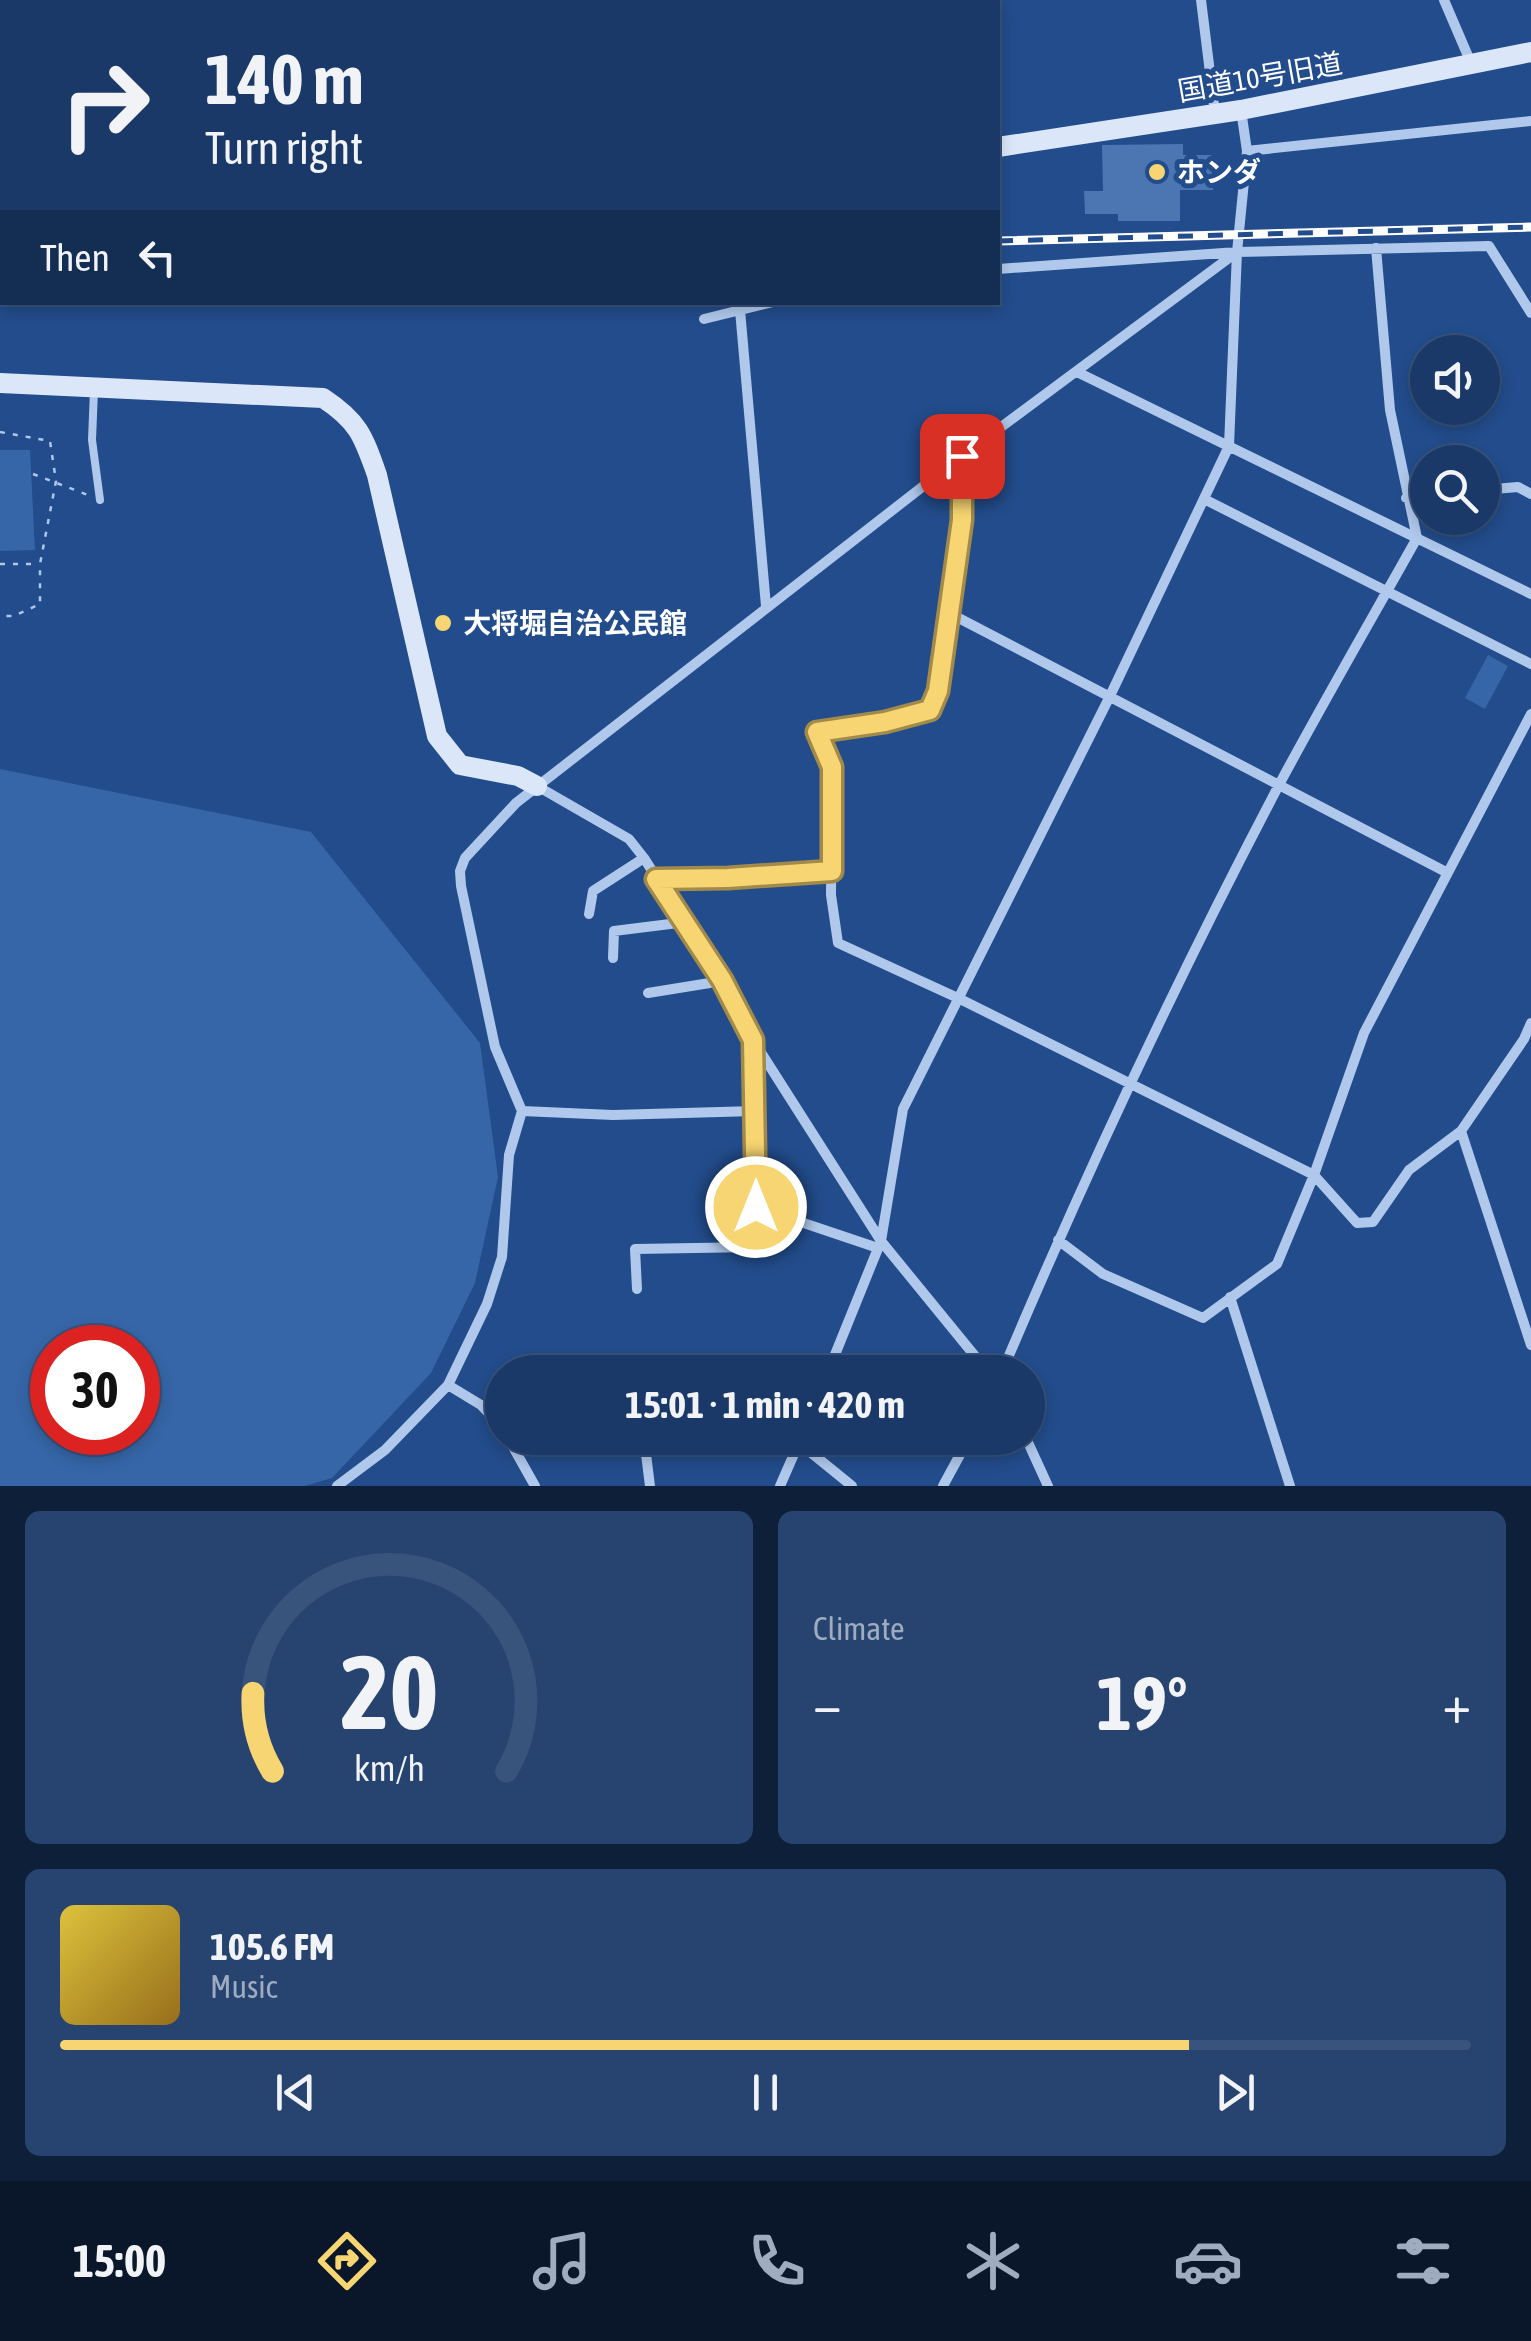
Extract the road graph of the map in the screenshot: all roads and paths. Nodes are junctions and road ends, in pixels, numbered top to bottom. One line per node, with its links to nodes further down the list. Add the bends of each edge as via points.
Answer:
1 (1201, 0): 6 (street)
2 (1444, 0): 4 (street)
3 (1531, 52): 4 (street, 国道10号旧道)
4 (1472, 64): 5 (street, 国道10号旧道)
5 (1242, 110): 6 (street, 国道10号旧道); 9 (street)
6 (1215, 114): 8 (street, 国道10号旧道)
7 (1531, 121): 9 (street)
8 (1000, 147)
9 (1247, 151): 11 (street)
10 (1376, 248): 11 (street); 15 (street, via 1489,246); 27 (street, via 1390,410)
11 (1238, 252): 12 (street); 17 (street); 21 (street)
12 (1000, 269)
13 (761, 305): 14 (street)
14 (740, 310): 16 (street); 36 (street)
15 (1531, 313)
16 (704, 318)
17 (1078, 372): 21 (street); 22 (street)
18 (0, 383): 19 (street)
19 (94, 388): 30 (lane); 43 (street, via 322,398 353,419 377,475 438,736 460,765)
20 (0, 432): 24 (path, via 50,440)
21 (1229, 446): 29 (street); 31 (street)
22 (962, 456): 36 (street); 37 (street, via 962,520)
23 (33, 474): 24 (path)
24 (56, 481): 30 (path); 33 (path)
25 (1500, 488): 26 (street)
26 (1531, 494)
27 (1406, 498): 28 (street); 31 (street)
28 (1410, 498)
29 (1204, 499): 34 (street); 40 (street)
30 (100, 500)
31 (1417, 538): 34 (street); 35 (street)
32 (0, 564): 33 (path)
33 (40, 564): 38 (path, via 40,604)
34 (1387, 592): 39 (street); 42 (street)
35 (1531, 594)
36 (766, 606): 43 (street)
37 (949, 613): 40 (street); 45 (street, via 930,710 817,732 832,767)
38 (0, 616)
39 (1531, 664)
40 (1108, 698): 42 (street); 53 (street)
41 (1531, 714): 46 (street)
42 (1280, 784): 46 (street); 56 (street)
43 (537, 786): 44 (street, via 629,839); 57 (street, via 497,821 460,871 495,1047)
44 (644, 858): 47 (street); 48 (street, via 593,891)
45 (832, 871): 47 (street); 53 (street, via 838,943)
46 (1446, 872): 60 (street, via 1364,1034)
47 (656, 879): 49 (street)
48 (588, 914)
49 (686, 922): 50 (street, via 614,931); 51 (street)
50 (613, 958)
51 (722, 980): 52 (street); 55 (street)
52 (648, 993)
53 (960, 999): 56 (street); 63 (street, via 903,1109)
54 (1531, 1023): 59 (street)
55 (753, 1040): 58 (street); 63 (street)
56 (1131, 1084): 60 (street); 62 (street)
57 (522, 1111): 58 (street); 70 (street, via 509,1155 502,1257)
58 (755, 1111): 61 (street)
59 (1460, 1131): 60 (street, via 1408,1170 1373,1222 1357,1223); 66 (street)
60 (1314, 1175): 65 (street, via 1277,1264)
61 (756, 1207): 63 (street); 64 (street, via 755,1247 635,1248)
62 (1058, 1240): 65 (street, via 1103,1274 1203,1318); 69 (street)
63 (879, 1244): 67 (street); 68 (street)
64 (637, 1289)
65 (1230, 1297): 85 (street)
66 (1531, 1345)
67 (835, 1355)
68 (974, 1355)
69 (1009, 1355)
70 (448, 1385): 71 (street); 78 (street, via 385,1450)
71 (485, 1410)
72 (518, 1455): 79 (street)
73 (646, 1455): 80 (street)
74 (792, 1455): 81 (street)
75 (817, 1455): 82 (street)
76 (960, 1455): 83 (street)
77 (1034, 1455): 84 (street)
78 (337, 1486)
79 (535, 1486)
80 (650, 1486)
81 (780, 1486)
82 (852, 1486)
83 (943, 1486)
84 (1048, 1486)
85 (1290, 1486)

